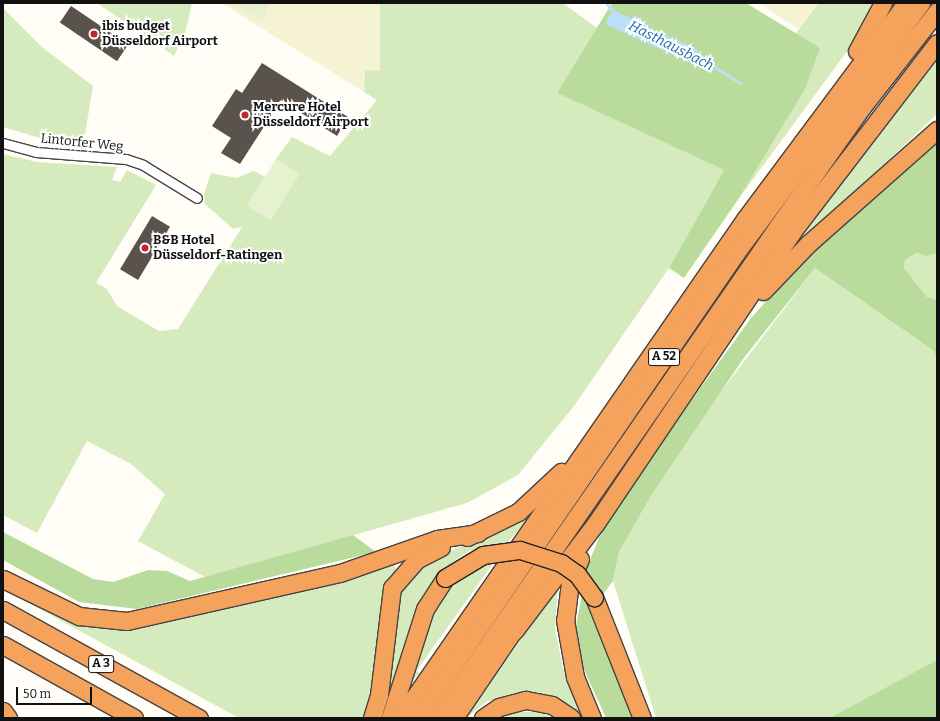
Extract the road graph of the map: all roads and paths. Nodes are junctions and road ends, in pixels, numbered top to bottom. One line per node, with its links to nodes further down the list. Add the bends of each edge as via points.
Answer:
1 (883, 3): 6 (highway, via 840,74)
2 (906, 3): 6 (highway)
3 (921, 3): 26 (highway, A 52, via 732,259)
4 (937, 11): 11 (highway, A 52, via 862,107)
5 (937, 43): 10 (highway, via 792,232)
6 (824, 110): 12 (highway)
7 (937, 130): 10 (highway, via 808,244)
8 (3, 143): 9 (street, Lintorfer Weg, via 36,152 126,160 143,165)
9 (197, 198)
10 (735, 320): 13 (highway)
11 (670, 384): 17 (highway); 27 (highway, A 52)
12 (584, 453): 14 (highway, via 518,512); 25 (highway)
13 (596, 523): 17 (highway); 31 (highway, via 570,582 565,620 575,678)
14 (478, 533): 15 (highway, via 437,539 345,572 127,621 78,616); 23 (highway, via 422,555 396,580 388,606 381,685)
15 (3, 579)
16 (3, 610): 22 (highway, A 3)
17 (514, 631): 28 (highway)
18 (3, 645): 21 (highway, A 3)
19 (3, 711): 20 (highway)
20 (8, 718)
21 (134, 718)
22 (199, 718)
23 (372, 718)
24 (390, 718): 32 (highway, bridge, via 425,609 445,578 483,555 520,550 561,563 577,574 594,597)
25 (400, 718)
26 (417, 718)
27 (437, 718)
28 (454, 718)
29 (483, 718): 30 (highway, via 499,707 526,700 552,705)
30 (571, 718)
31 (592, 718)
32 (642, 718)

